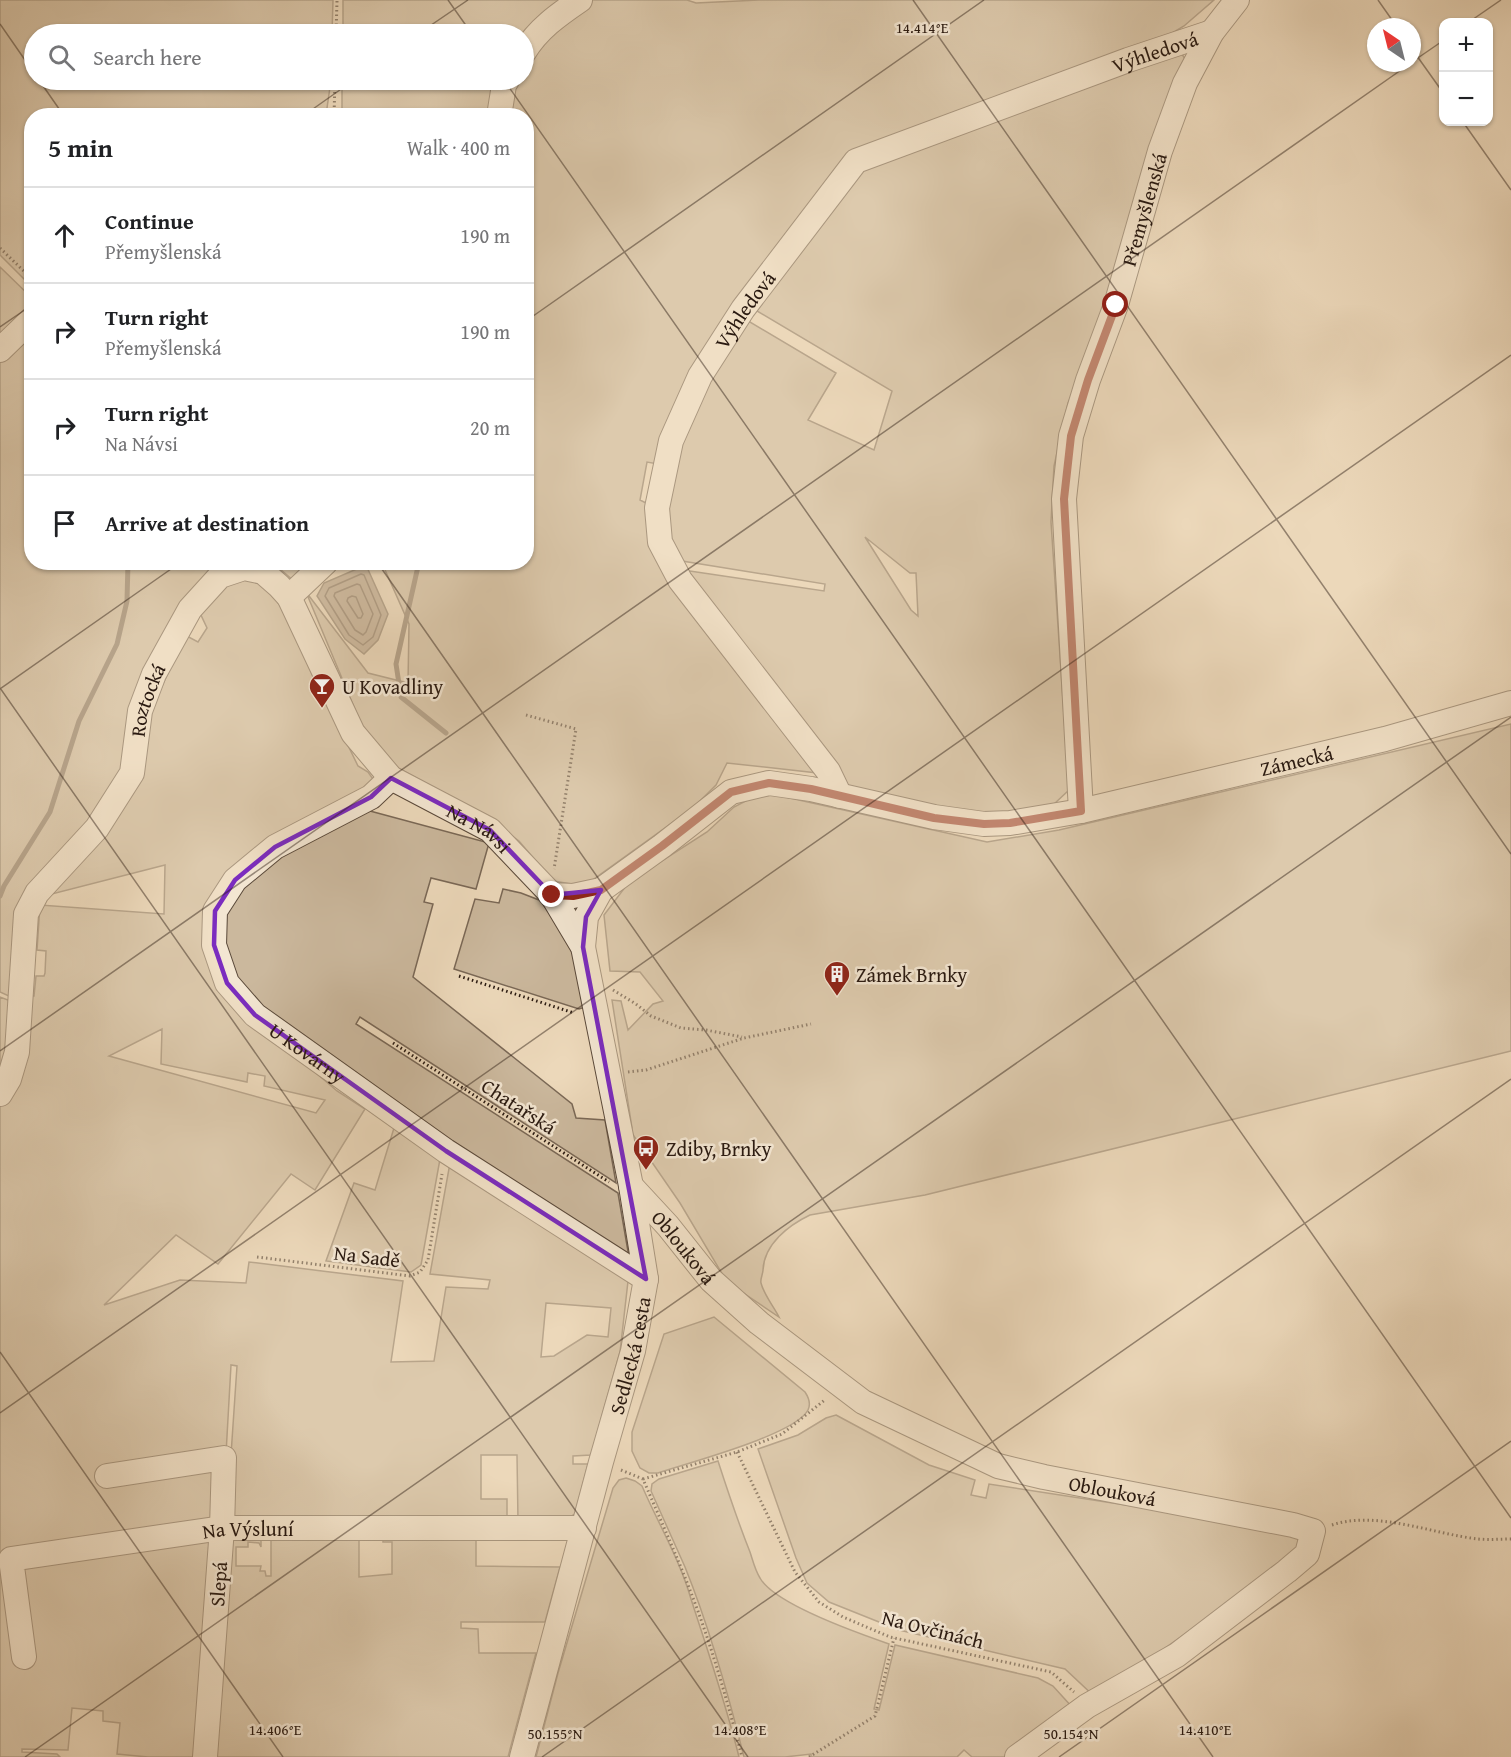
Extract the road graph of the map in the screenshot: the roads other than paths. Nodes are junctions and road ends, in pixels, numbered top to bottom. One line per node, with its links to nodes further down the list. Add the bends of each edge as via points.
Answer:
1 (580, 0): 4 (street)
2 (1236, 0): 3 (street, Přemyšlenská)
3 (1212, 32): 15 (street, Výhledová, via 856,161 743,309 700,376 671,441 657,508 660,542 680,580 828,771); 16 (street, Přemyšlenská, via 1185,83 1160,151 1116,305 1071,436 1064,499)
4 (534, 36)
5 (503, 90): 6 (street)
6 (500, 108)
7 (24, 327): 8 (street)
8 (0, 350)
9 (238, 570): 20 (street, Roztocká, via 220,576 190,609 154,674 140,711 132,773 97,828 37,892 26,914 16,1052 9,1079)
10 (254, 570): 12 (street, Roztocká, via 263,572)
11 (318, 570): 12 (street)
12 (289, 597): 14 (street, Roztocká, via 353,733)
13 (1511, 703): 16 (street, Zámecká, via 1385,739)
14 (391, 778): 18 (street, Na Návsi, via 489,830); 22 (street, U Kovárny, via 371,796 274,847 236,880 214,911 214,945 227,983 255,1015 446,1151)
15 (840, 796): 16 (street, via 934,818 984,824); 17 (street, via 769,783 731,792)
16 (1081, 811)
17 (601, 890): 18 (street, via 573,896); 19 (street, via 586,917)
18 (552, 895): 19 (street, Na Návsi)
19 (583, 947): 21 (street, Sedlecká cesta)
20 (0, 1094)
21 (631, 1186): 22 (street, Sedlecká cesta); 29 (street, Oblouková, via 711,1280 759,1323 862,1402 998,1466 1313,1532 1307,1554 1177,1655 1087,1706)
22 (646, 1279): 25 (street, Sedlecká cesta, via 633,1351)
23 (107, 1476): 24 (street, Slepá, via 224,1458)
24 (222, 1528): 25 (street, Na Výsluní); 26 (street, Na Výsluní, via 11,1560); 27 (street, Slepá)
25 (584, 1528): 28 (street, Sedlecká cesta)
26 (24, 1658)
27 (205, 1757)
28 (522, 1757)
29 (1017, 1757)

